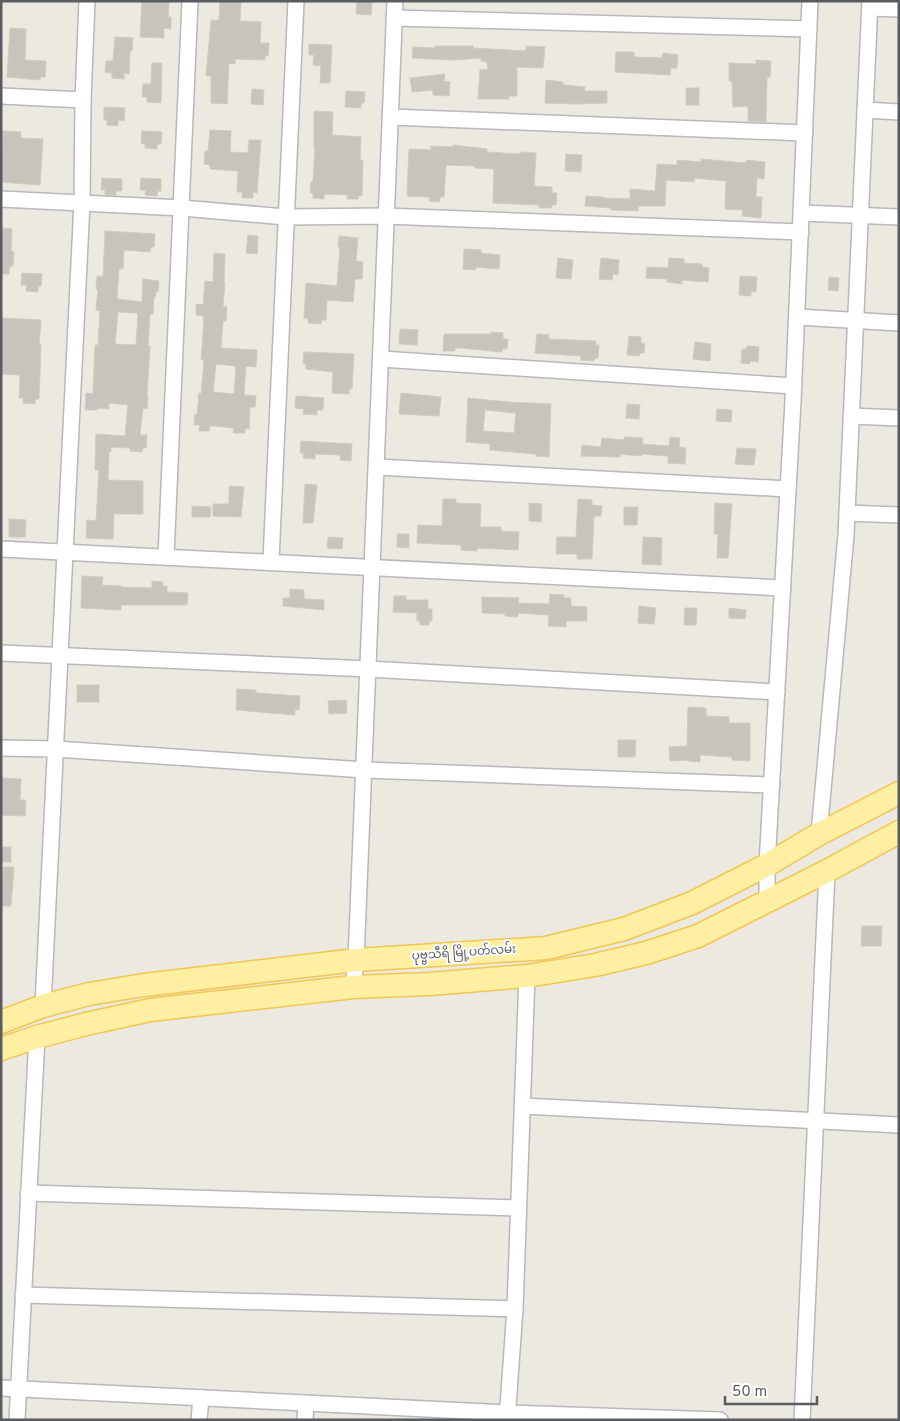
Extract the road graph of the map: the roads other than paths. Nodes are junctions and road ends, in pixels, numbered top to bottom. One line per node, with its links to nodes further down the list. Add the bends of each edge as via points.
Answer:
1 (87, 1): 11 (street)
2 (190, 1): 18 (street)
3 (296, 1): 22 (street)
4 (395, 1): 8 (street)
5 (810, 1): 9 (street)
6 (870, 4): 7 (street); 12 (street)
7 (899, 9)
8 (394, 18): 9 (street); 14 (street)
9 (809, 30): 15 (street)
10 (1, 96): 11 (street)
11 (82, 100): 17 (street)
12 (865, 110): 13 (street); 21 (street)
13 (899, 112)
14 (390, 117): 15 (street); 20 (street)
15 (805, 133): 19 (street)
16 (1, 199): 17 (street)
17 (82, 202): 18 (street); 37 (street)
18 (182, 208): 22 (street); 38 (street)
19 (802, 213): 21 (street); 24 (street)
20 (386, 216): 22 (street); 24 (street); 28 (street)
21 (860, 216): 23 (street); 26 (street)
22 (286, 217): 39 (street)
23 (899, 217)
24 (801, 232): 25 (street)
25 (797, 318): 26 (street); 29 (street)
26 (856, 322): 27 (street); 30 (street)
27 (899, 323)
28 (381, 359): 29 (street); 32 (street)
29 (794, 386): 33 (street)
30 (851, 416): 31 (street); 34 (street)
31 (899, 418)
32 (377, 467): 33 (street); 40 (street)
33 (788, 489): 41 (street)
34 (847, 512): 35 (street); 52 (street)
35 (899, 515)
36 (1, 549): 37 (street)
37 (65, 552): 38 (street); 43 (street)
38 (166, 557): 39 (street)
39 (271, 562): 40 (street)
40 (373, 567): 41 (street); 44 (street)
41 (783, 588): 45 (street)
42 (1, 653): 43 (street)
43 (61, 656): 44 (street); 47 (street)
44 (369, 668): 45 (street); 48 (street)
45 (777, 692): 49 (street)
46 (1, 748): 47 (street)
47 (56, 749): 48 (street); 59 (street)
48 (365, 770): 49 (street); 56 (street)
49 (772, 786): 53 (street)
50 (899, 793): 52 (main road, ပုဗ္ဗသီရိ မြို့ပတ်လမ်း)
51 (899, 832): 54 (main road)
52 (819, 834): 53 (main road, ပုဗ္ဗသီရိ မြို့ပတ်လမ်း)
53 (767, 865): 55 (street); 56 (main road, ပုဗ္ဗသီရိ မြို့ပတ်လမ်း, via 692,904 624,929 555,946)
54 (827, 871): 55 (main road); 64 (street)
55 (768, 900): 57 (main road, via 698,936 646,953)
56 (356, 960): 58 (street); 59 (main road, ပုဗ္ဗသီရိ မြို့ပတ်လမ်း, via 144,985)
57 (527, 976): 58 (main road); 63 (street)
58 (354, 987): 61 (main road, via 150,1010)
59 (43, 1006): 60 (main road, ပုဗ္ဗသီရိ မြို့ပတ်လမ်း)
60 (1, 1022)
61 (37, 1037): 62 (main road); 66 (street)
62 (1, 1049)
63 (523, 1106): 64 (street); 67 (street)
64 (814, 1121): 65 (street); 80 (street)
65 (899, 1125)
66 (28, 1193): 67 (street); 68 (street)
67 (518, 1208): 69 (street)
68 (23, 1295): 69 (street); 71 (street)
69 (515, 1309): 75 (street)
70 (1, 1388): 71 (street)
71 (18, 1389): 72 (street); 76 (street)
72 (201, 1398): 73 (street); 77 (street)
73 (306, 1403): 74 (street); 78 (street)
74 (400, 1414): 75 (street)
75 (508, 1416): 79 (street)
76 (17, 1420)
77 (199, 1420)
78 (305, 1420)
79 (720, 1420)
80 (802, 1420)

